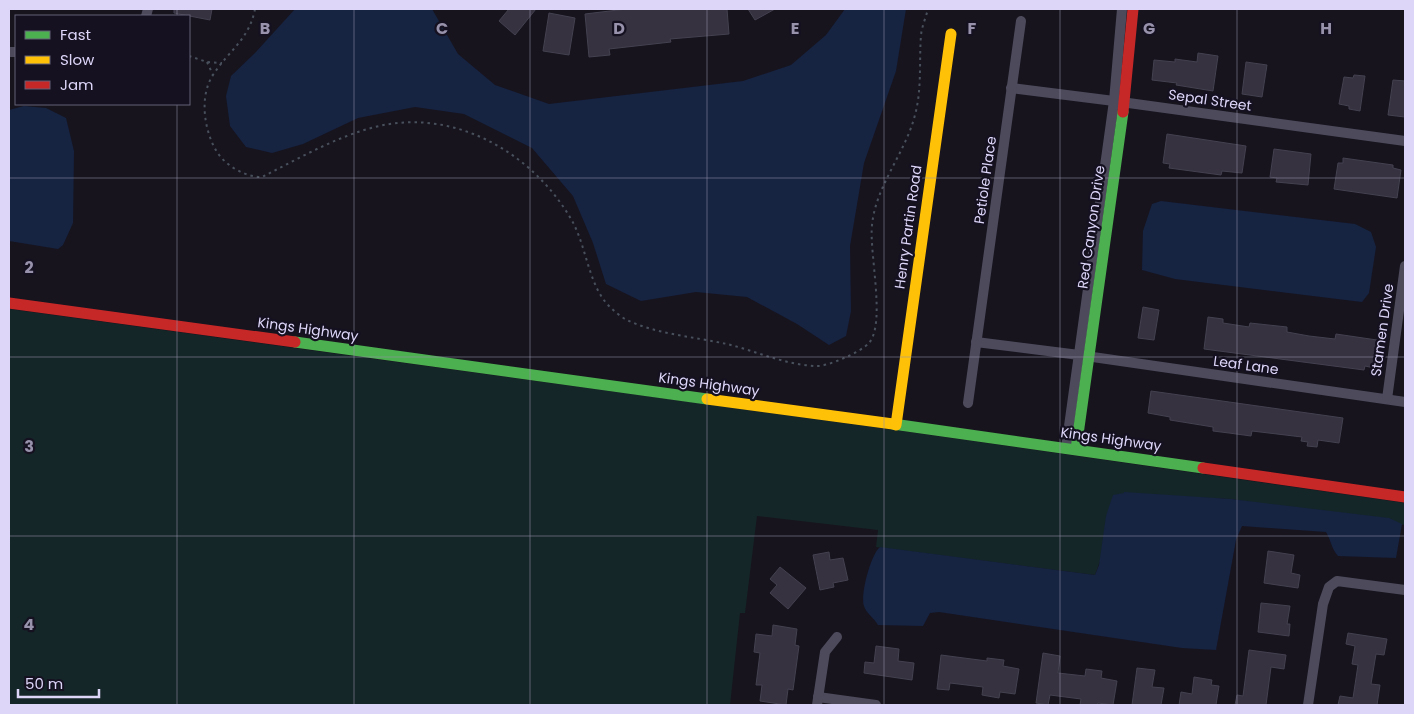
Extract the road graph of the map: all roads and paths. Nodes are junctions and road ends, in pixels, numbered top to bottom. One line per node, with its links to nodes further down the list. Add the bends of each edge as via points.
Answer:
1 (255, 9): 9 (path, via 248,31)
2 (928, 9): 10 (path, via 921,32 916,114 901,153 883,186 872,226 877,304 875,330 869,342 855,352 818,367 653,328 617,314 599,295 571,220 540,178 517,157 481,136 430,123 375,127 335,141 262,177 244,174 219,155 206,125 207,88)
3 (1122, 9): 12 (street, Red Canyon Drive)
4 (1133, 9): 12 (street, Red Canyon Drive)
5 (1021, 21): 11 (street, Petiole Place)
6 (951, 34): 21 (street, Henry Partin Road)
7 (190, 56): 8 (path)
8 (208, 62): 9 (path); 10 (path)
9 (222, 63): 10 (path)
10 (213, 75)
11 (1011, 88): 12 (street, Sepal Street); 16 (street, Petiole Place)
12 (1119, 102): 13 (street, Sepal Street); 17 (street, Red Canyon Drive)
13 (1405, 141)
14 (1405, 266): 18 (street, Stamen Drive)
15 (9, 303): 21 (street, Kings Highway)
16 (976, 342): 17 (street); 20 (street, Petiole Place)
17 (1084, 356): 18 (street, Leaf Lane); 22 (street, Red Canyon Drive)
18 (1386, 399): 19 (street, Leaf Lane)
19 (1405, 402)
20 (968, 403)
21 (896, 425): 22 (street, Kings Highway)
22 (1071, 448): 23 (street, Kings Highway)
23 (1405, 497)
24 (1405, 590): 28 (street, via 1337,581 1329,587 1323,604)
25 (837, 637): 26 (street, via 825,652)
26 (818, 701): 27 (street)
27 (876, 705)
28 (1308, 705)

